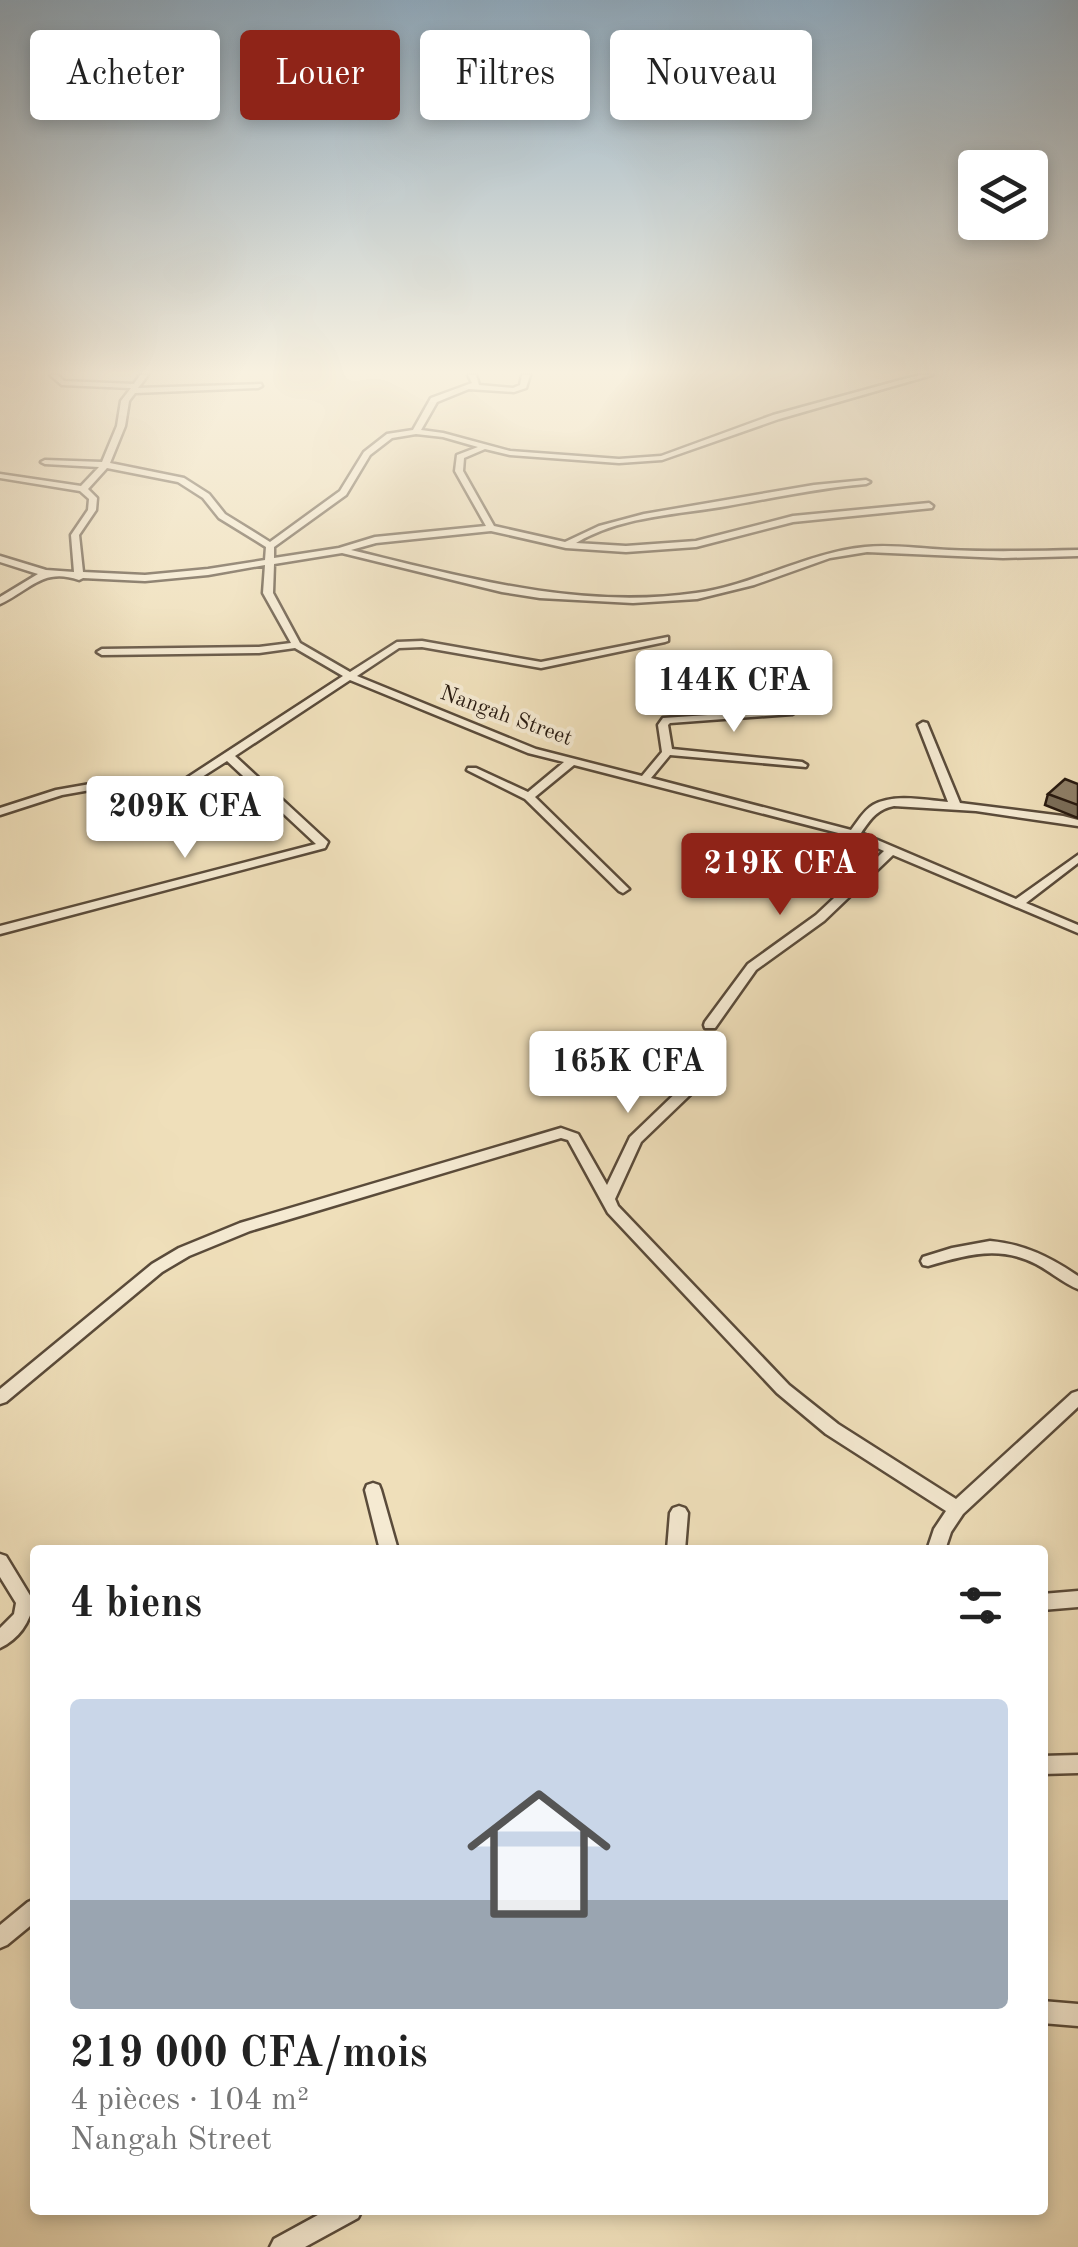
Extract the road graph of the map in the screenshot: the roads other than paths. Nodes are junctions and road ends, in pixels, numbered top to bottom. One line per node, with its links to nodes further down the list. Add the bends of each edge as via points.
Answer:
1 (25, 480): 7 (street)
2 (91, 480): 7 (street)
3 (180, 480): 10 (street)
4 (352, 480): 10 (street)
5 (463, 480): 9 (street)
6 (866, 482): 11 (street, via 664,514 590,530)
7 (83, 489): 17 (street, via 93,498 74,535)
8 (929, 506): 11 (street, via 793,519 696,544)
9 (490, 528): 11 (street); 12 (street, via 375,540)
10 (270, 546): 15 (street, Nangah Street)
11 (566, 546)
12 (342, 550): 13 (street, via 502,589 634,600 696,596 866,549); 15 (street)
13 (1078, 553)
14 (0, 559): 16 (street)
15 (269, 562): 17 (street, via 178,576); 20 (street, Nangah Street, via 268,593)
16 (45, 573): 17 (street); 18 (street)
17 (79, 577)
18 (0, 600)
19 (666, 639): 22 (street, via 541,664 409,643)
20 (297, 645): 21 (street); 22 (street, Nangah Street)
21 (102, 652)
22 (352, 678): 26 (street); 27 (street, Nangah Street)
23 (792, 711): 25 (street, via 667,720)
24 (923, 725): 32 (street)
25 (667, 752): 28 (street); 30 (street)
26 (228, 756): 33 (street, via 158,802 96,786); 40 (street, via 321,846)
27 (572, 762): 30 (street, Nangah Street); 31 (street)
28 (802, 766)
29 (472, 770): 31 (street)
30 (644, 780): 35 (street, Nangah Street)
31 (529, 797): 38 (street)
32 (956, 806): 34 (street); 35 (street, via 883,804)
33 (0, 812)
34 (1078, 822)
35 (854, 834): 36 (street, Nangah Street)
36 (893, 849): 39 (street, Nangah Street); 42 (street, via 820,918 752,967)
37 (1078, 858): 39 (street)
38 (624, 889)
39 (1018, 903): 41 (street, Nangah Street)
40 (0, 930)
41 (1078, 930)
42 (710, 1025)
43 (703, 1059): 44 (street, via 688,1089 635,1140)
44 (607, 1200): 48 (street, via 572,1138 561,1133 293,1211 157,1268); 50 (street, via 783,1389 832,1429)
45 (928, 1261): 46 (street, via 966,1247 1014,1246)
46 (1078, 1283)
47 (1078, 1397): 50 (street)
48 (0, 1398)
49 (373, 1490): 52 (street)
50 (957, 1509): 54 (street)
51 (678, 1513): 53 (street)
52 (389, 1545)
53 (676, 1545)
54 (938, 1545)
55 (0, 1561): 58 (street, via 25,1602 22,1618)
56 (1078, 1599): 57 (street)
57 (1048, 1602)
58 (0, 1640)
59 (1078, 1764): 60 (street)
60 (1048, 1765)
61 (30, 1913): 62 (street)
62 (0, 1938)
63 (1048, 2012): 64 (street)
64 (1078, 2015)
65 (341, 2215): 66 (street)
66 (282, 2247)

